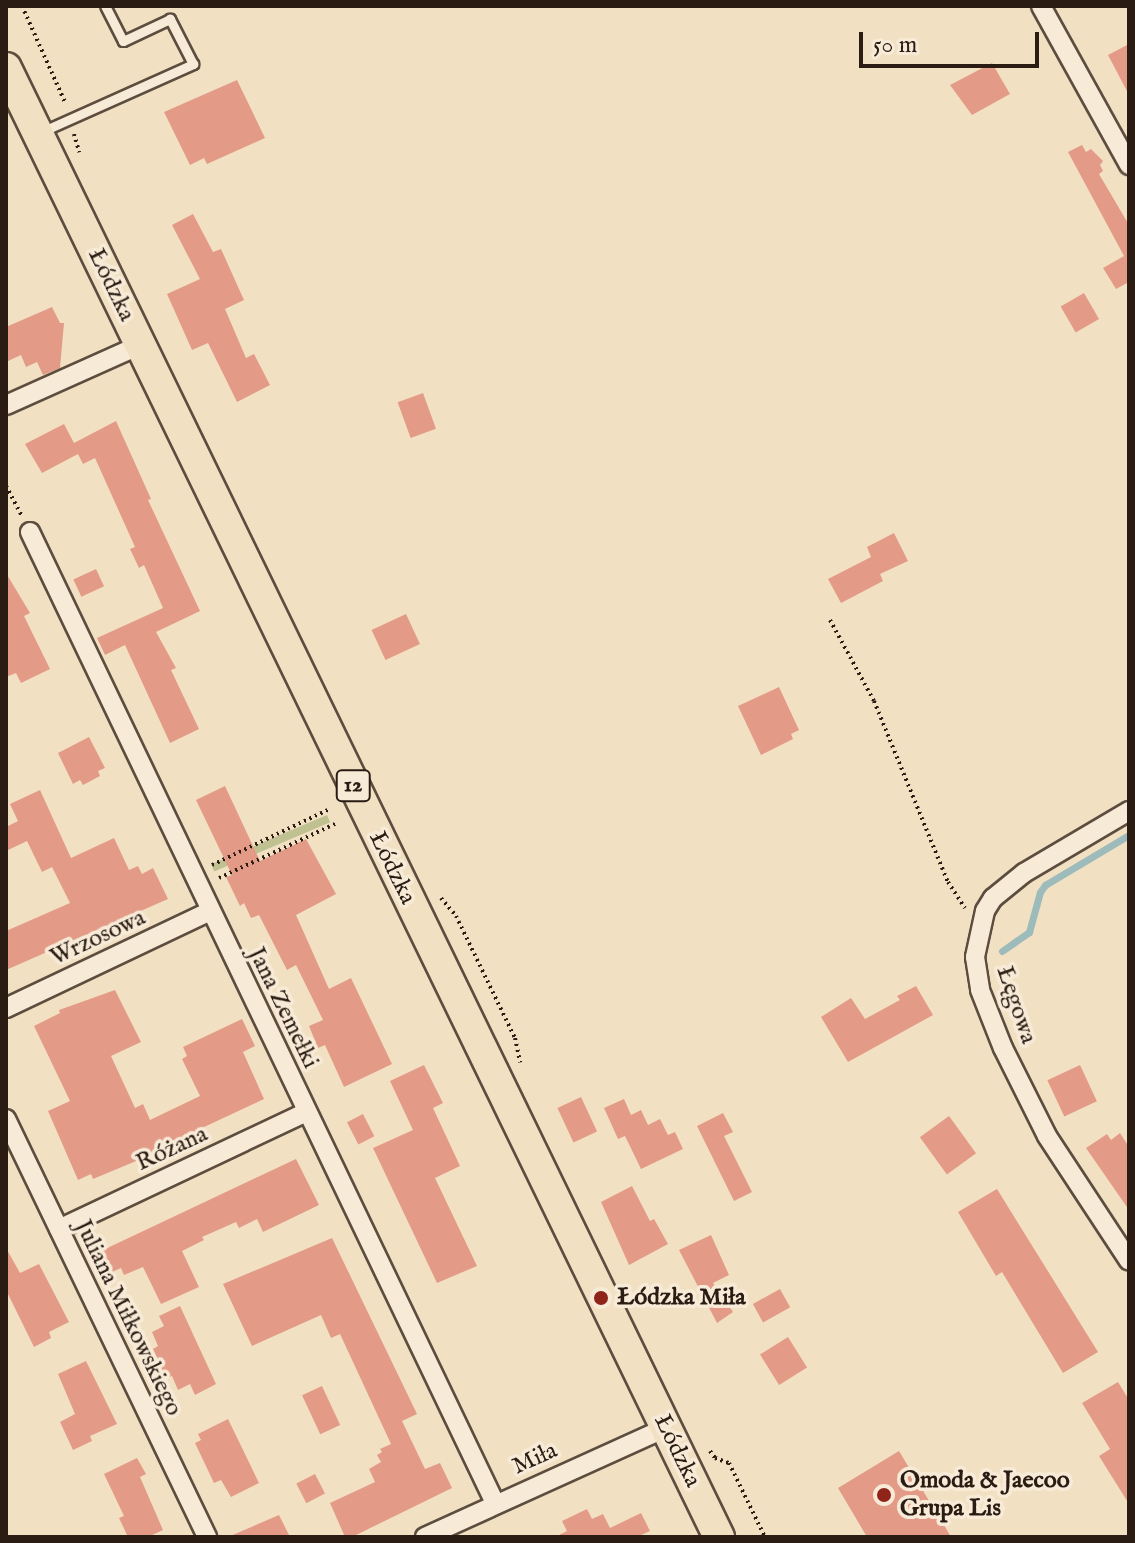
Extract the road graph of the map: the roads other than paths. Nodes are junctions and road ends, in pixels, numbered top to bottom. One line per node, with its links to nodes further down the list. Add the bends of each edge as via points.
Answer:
1 (105, 6): 4 (lane, via 123,41 170,19 193,64)
2 (1041, 6): 5 (street)
3 (6, 68): 4 (main road, Łódzka / 12)
4 (38, 133): 6 (main road, Łódzka / 12)
5 (1129, 165)
6 (140, 345): 7 (street); 16 (main road, Łódzka / 12)
7 (6, 405)
8 (30, 532): 10 (street, Jana Zemełki)
9 (1129, 811): 15 (street, Łęgowa, via 1008,884 985,911 975,957 980,990 1003,1048 1047,1136)
10 (210, 911): 11 (street, Wrzosowa); 12 (street, Jana Zemełki)
11 (6, 1008)
12 (306, 1112): 14 (street, Różana); 17 (street, Jana Zemełki)
13 (6, 1119): 14 (street, Juliana Miłkowskiego)
14 (59, 1229): 18 (street, Juliana Miłkowskiego)
15 (1129, 1261)
16 (665, 1428): 17 (street, Miła); 20 (main road, Łódzka / 12)
17 (495, 1503): 19 (street, Miła)
18 (207, 1537)
19 (425, 1537)
20 (719, 1537)

